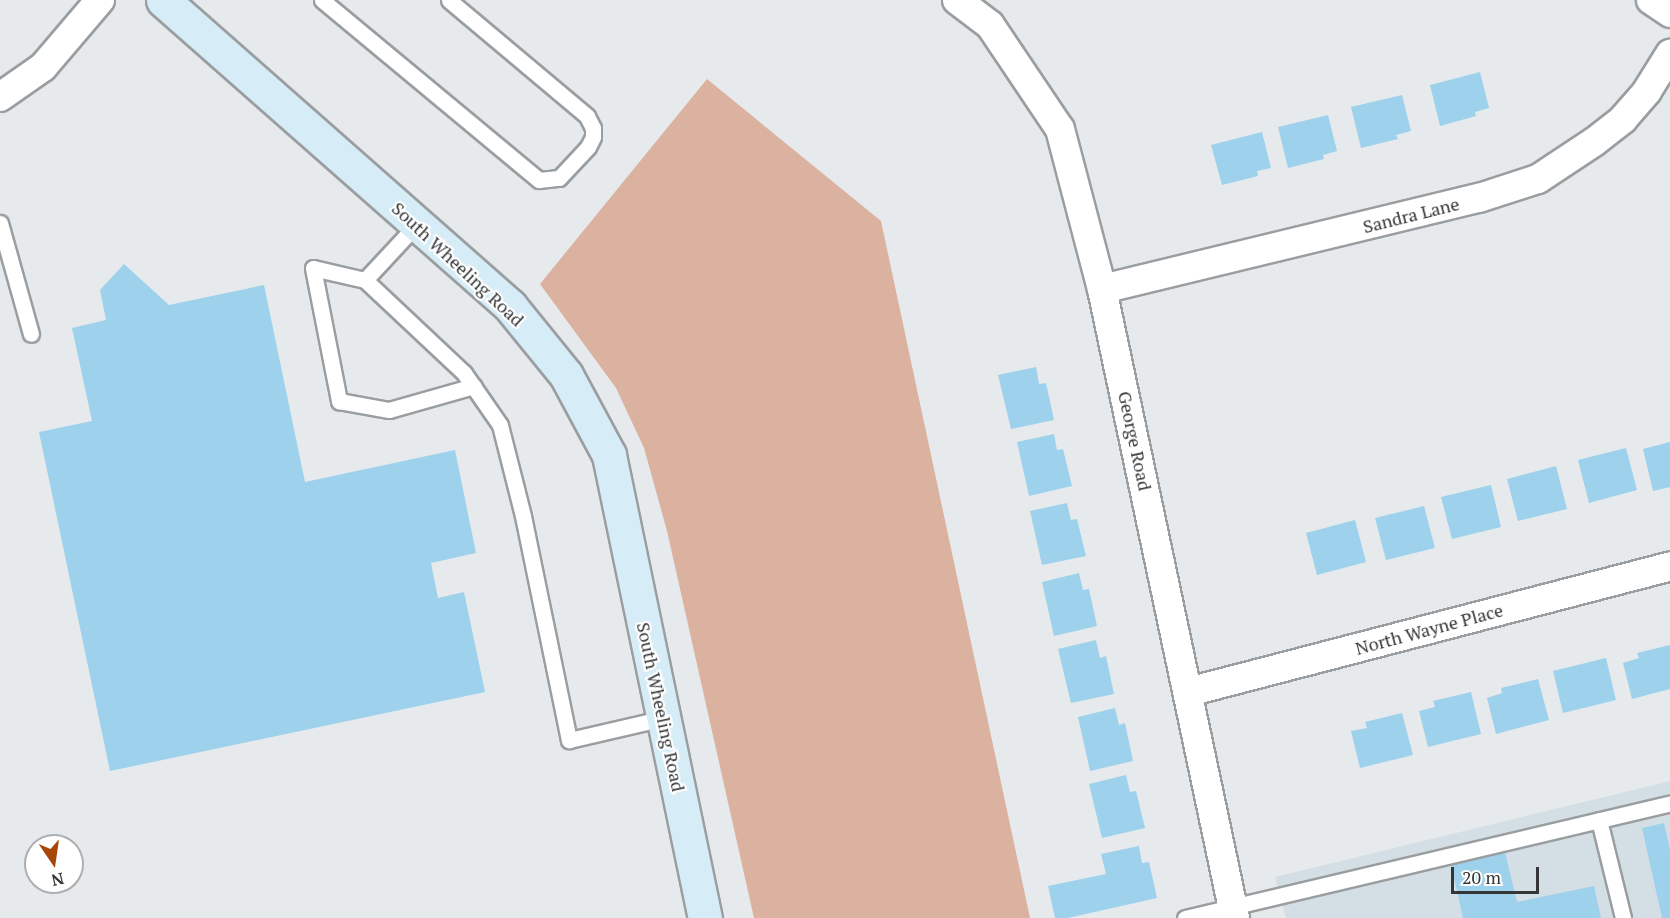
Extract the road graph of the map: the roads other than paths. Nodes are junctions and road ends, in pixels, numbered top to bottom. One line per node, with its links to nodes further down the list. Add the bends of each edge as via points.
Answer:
1 (100, 0): 9 (street, via 44,67)
2 (163, 0): 11 (main road, South Wheeling Road)
3 (322, 0): 4 (lane, via 539,180 559,178 593,137 587,116)
4 (449, 0)
5 (957, 0): 13 (street, George Road, via 990,25 1060,129)
6 (1651, 0): 7 (street)
7 (1670, 14)
8 (1670, 54): 13 (street, Sandra Lane, via 1647,91 1623,119 1538,178 1479,198)
9 (0, 97)
10 (0, 223): 14 (lane)
11 (417, 224): 12 (lane); 18 (main road, South Wheeling Road, via 510,306 566,375 609,455)
12 (366, 280): 15 (lane); 15 (lane, via 313,268 339,401 389,410)
13 (1102, 289): 17 (street, George Road)
14 (31, 334)
15 (474, 386): 18 (lane, via 500,425 569,740)
16 (1670, 566): 17 (street, North Wayne Place)
17 (1188, 692): 21 (street, George Road)
18 (664, 718): 22 (main road, South Wheeling Road)
19 (1670, 803): 20 (lane)
20 (1599, 820): 21 (lane); 24 (lane)
21 (1234, 912): 23 (lane)
22 (705, 918)
23 (1185, 918)
24 (1623, 918)

